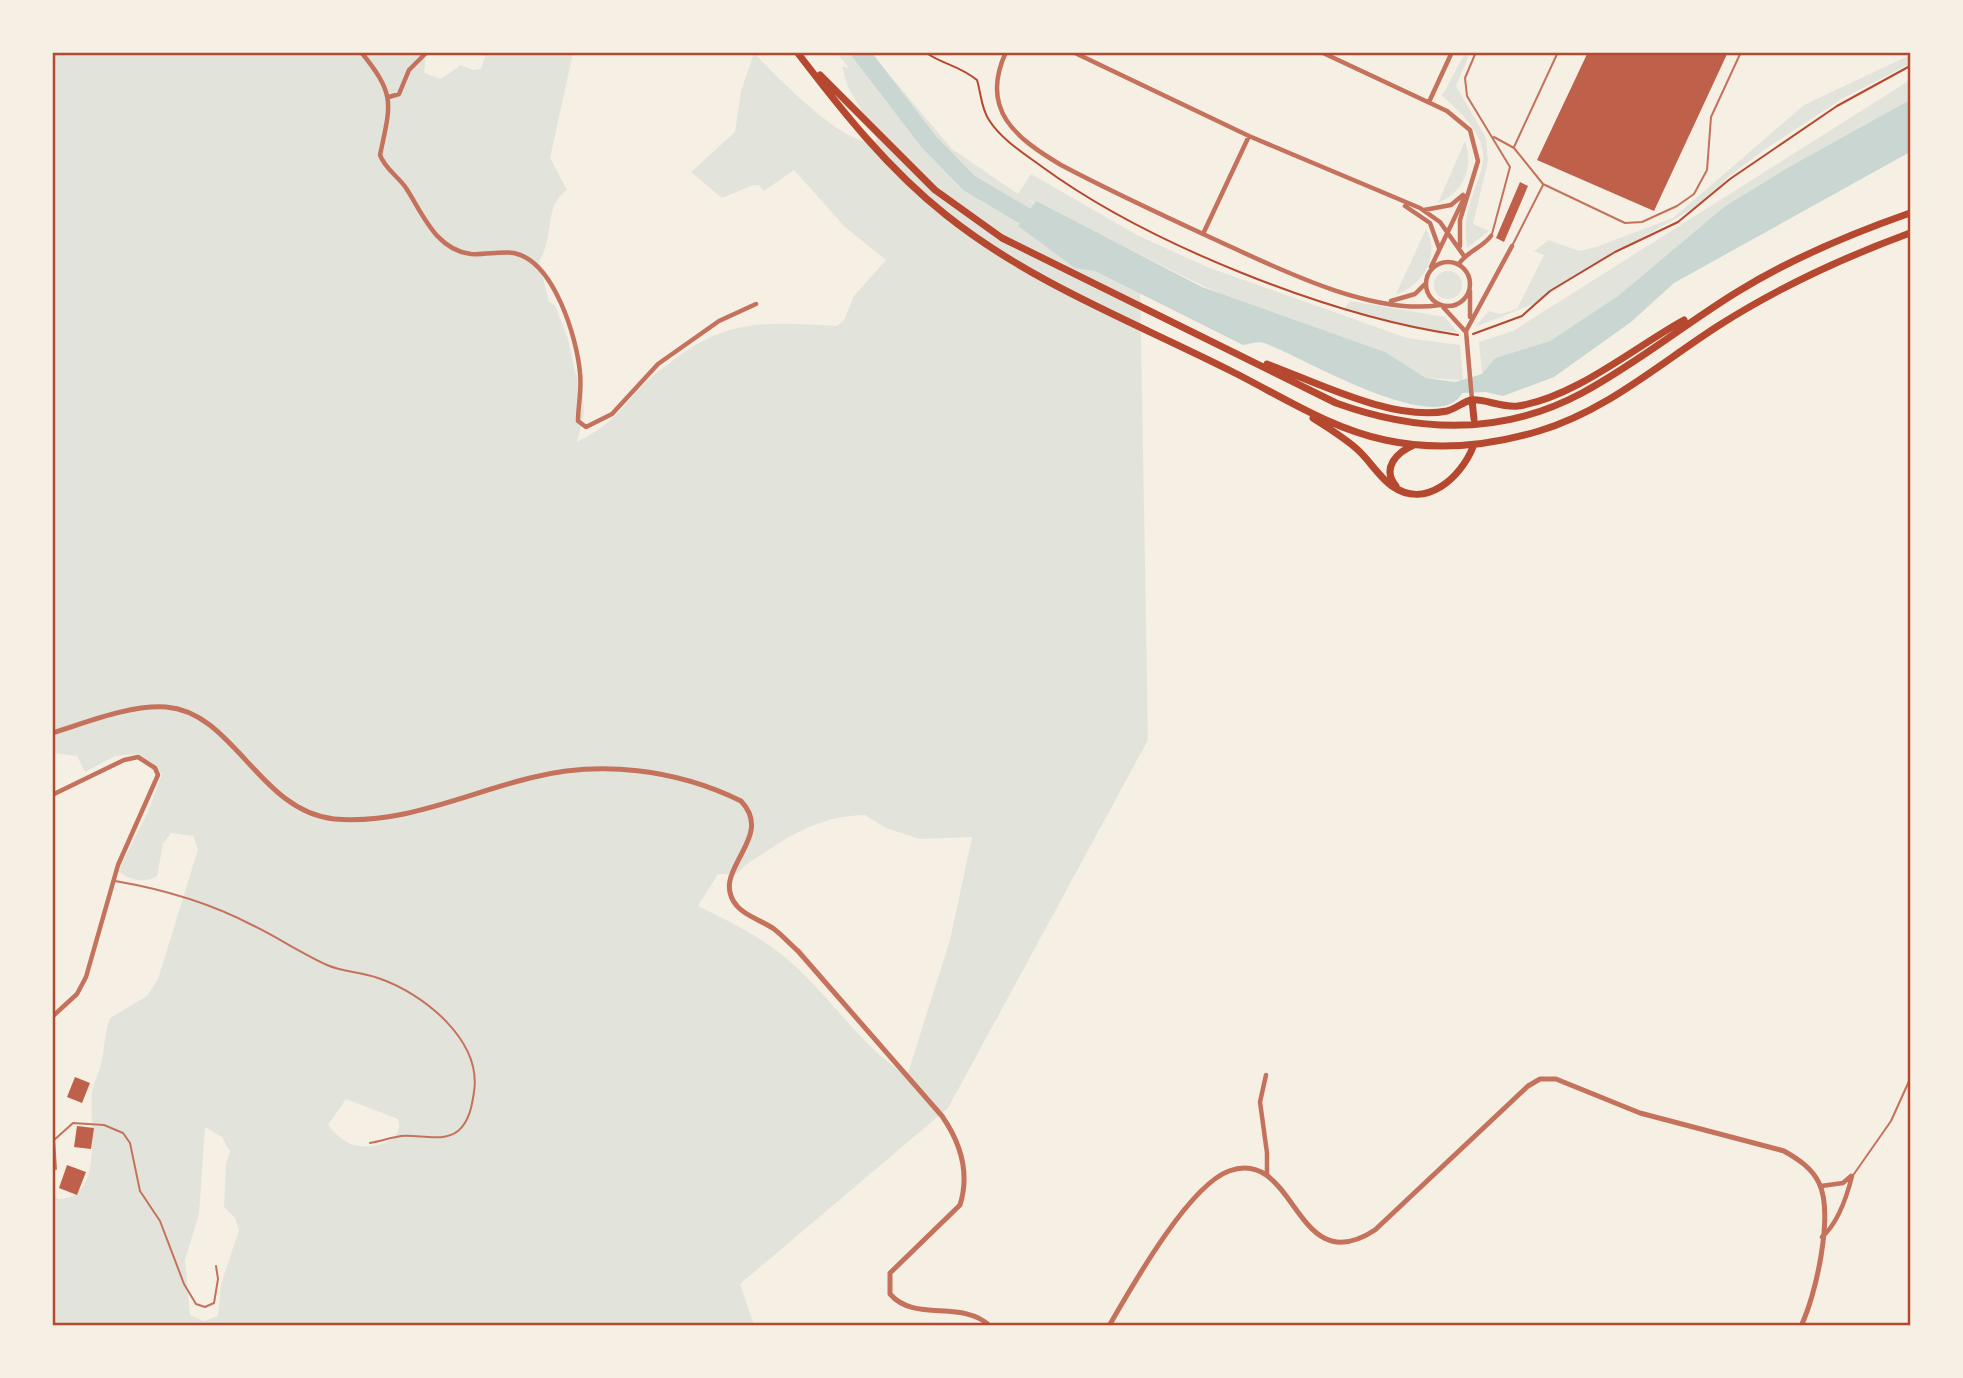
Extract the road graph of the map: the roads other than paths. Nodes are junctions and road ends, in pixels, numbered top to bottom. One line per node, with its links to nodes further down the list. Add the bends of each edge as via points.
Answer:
1 (361, 52): 11 (street, via 382,78)
2 (427, 52): 11 (street, via 409,70 399,94)
3 (797, 52): 39 (main road, via 895,153 956,207 1002,238); 41 (main road, via 887,161 944,214 993,250)
4 (1006, 52): 23 (street, via 997,93 1008,125 1017,135 1061,165)
5 (1073, 52): 13 (street)
6 (1321, 52): 12 (street)
7 (1452, 52): 12 (street)
8 (1476, 52): 14 (lane, via 1465,78 1467,96)
9 (1558, 52): 15 (lane)
10 (1741, 52): 16 (lane, via 1711,117 1707,170 1694,194 1677,206 1642,222 1625,223)
11 (389, 97): 35 (street, via 380,155 432,232 467,253 513,253 547,275 578,354 578,421 586,427 612,414 658,364 719,321)
12 (1429, 102): 17 (street, via 1471,130 1478,160)
13 (1249, 136): 18 (street); 23 (street)
14 (1494, 137): 15 (lane); 24 (lane, via 1510,167)
15 (1514, 148): 16 (lane)
16 (1543, 184): 25 (lane)
17 (1471, 186): 19 (street, via 1456,202); 21 (street); 26 (street, via 1460,220)
18 (1395, 200): 19 (street); 27 (street, via 1430,223)
19 (1422, 210): 21 (street)
20 (1910, 213): 32 (main road, via 1833,241)
21 (1447, 229): 26 (street); 27 (street)
22 (1910, 233): 43 (main road, via 1783,287 1612,398 1564,422 1518,437 1457,447)
23 (1203, 234): 34 (street, via 1302,279)
24 (1491, 236): 28 (street)
25 (1512, 246): 37 (street)
26 (1460, 247): 28 (street)
27 (1439, 248): 30 (street)
28 (1464, 256): 29 (street)
29 (1459, 264): 30 (street, via 1440,263); 33 (street, via 1469,275)
30 (1430, 271): 31 (street)
31 (1426, 283): 34 (street, via 1408,298); 36 (street, via 1429,296)
32 (1740, 290): 39 (main road, via 1580,394 1514,418 1455,427 1418,426 1359,411); 40 (main road, via 1559,392 1518,406)
33 (1470, 291): 36 (street, via 1456,305); 37 (street)
34 (1386, 302): 36 (street, via 1413,308)
35 (756, 304)
36 (1441, 305): 38 (street)
37 (1469, 322): 38 (street)
38 (1466, 331): 40 (street)
39 (1241, 354): 40 (main road, via 1393,408 1448,411)
40 (1472, 400): 42 (main road)
41 (1289, 403): 43 (main road, via 1353,430); 45 (main road, via 1357,449)
42 (1474, 419)
43 (1415, 445): 45 (main road, via 1392,460 1393,481)
44 (1473, 447): 45 (main road, via 1458,474 1443,487)
45 (1401, 492)
46 (52, 733): 63 (street, via 137,708 168,707 196,717 215,732 279,796 332,819 441,807 530,778 597,771 658,771 741,802 752,826 730,878 737,907 775,930 798,951 942,1116 960,1150 964,1191 960,1205 890,1273 890,1294 906,1307 964,1313)
47 (52, 795): 50 (street, via 124,760 138,757 155,768 157,783)
48 (52, 846): 49 (street)
49 (52, 869)
50 (114, 881): 51 (street, via 86,977 77,994); 56 (lane, via 148,887 254,925 329,966 400,988 444,1019 475,1070 469,1116 458,1131 442,1137 403,1136)
51 (52, 1017)
52 (1266, 1075): 58 (street, via 1260,1102)
53 (1910, 1079): 59 (lane, via 1891,1121)
54 (52, 1110): 55 (lane)
55 (53, 1141): 57 (lane); 62 (lane, via 73,1123 104,1125 123,1133 130,1143 140,1191 160,1221 196,1304 214,1303)
56 (370, 1143)
57 (56, 1169)
58 (1267, 1175): 60 (street, via 1310,1229 1327,1240 1345,1243 1362,1239 1528,1086 1540,1079 1556,1079 1640,1113 1784,1151 1802,1161); 64 (street, via 1249,1168 1227,1172 1198,1195)
59 (1852, 1176): 60 (street, via 1843,1183); 61 (street, via 1849,1191)
60 (1821, 1186): 61 (street, via 1825,1206)
61 (1822, 1237): 65 (street, via 1819,1265)
62 (216, 1266)
63 (989, 1325)
64 (1109, 1325)
65 (1801, 1325)

